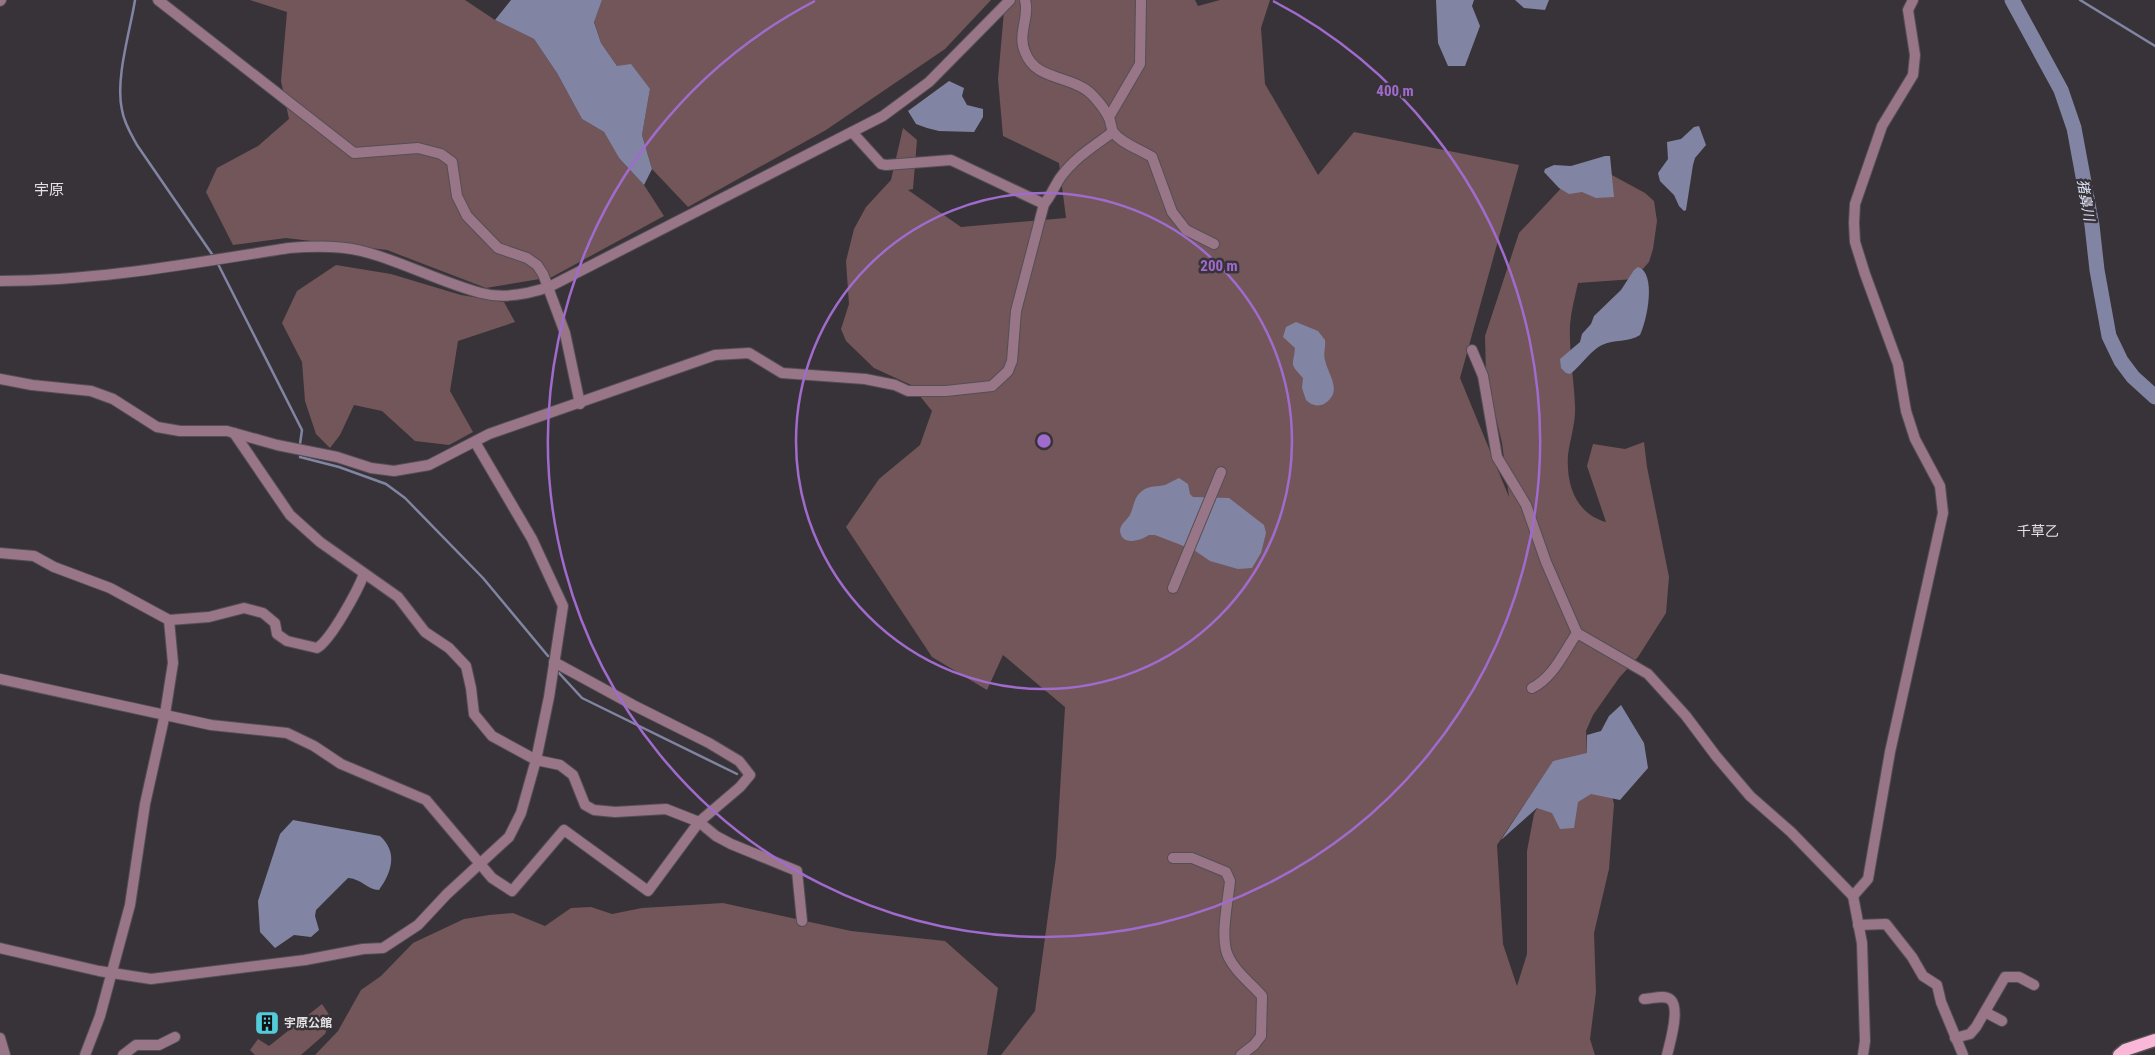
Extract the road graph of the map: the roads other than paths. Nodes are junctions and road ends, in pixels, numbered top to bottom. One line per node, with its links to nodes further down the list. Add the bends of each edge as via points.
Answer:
1 (158, 0): 12 (street, via 354,153 418,148 441,154 452,162 457,196 467,216 498,248 537,265)
2 (1010, 0): 7 (street, via 929,82 884,116)
3 (1025, 0): 6 (street, via 1023,45 1033,65 1045,74 1087,90)
4 (1141, 0): 6 (street, via 1140,64)
5 (1913, 0): 32 (street, via 1908,10 1915,55 1912,75 1882,126 1855,204 1855,242 1898,364 1906,411 1915,439 1940,486 1943,513 1890,752 1868,879)
6 (1109, 117): 8 (street)
7 (852, 132): 9 (street, via 886,166 950,160); 12 (street)
8 (1113, 132): 9 (street, via 1080,155); 10 (street, via 1152,157 1172,212 1186,230)
9 (1044, 204): 15 (street, via 1016,311 1012,361 1008,371 992,386 908,391 865,379 782,373 749,354 725,354)
10 (1214, 244)
11 (0, 281): 12 (street, via 46,281 118,274 316,246 368,252 482,294 528,293)
12 (549, 287): 15 (street, via 565,333)
13 (1472, 350): 23 (street, via 1483,376 1497,457 1526,504 1546,562)
14 (0, 378): 16 (street, via 91,391 113,399 157,427)
15 (580, 404): 17 (street, via 489,434)
16 (234, 433): 17 (street, via 394,471 428,465); 20 (street, via 290,515)
17 (475, 442): 24 (street, via 532,539 563,606)
18 (1221, 472): 21 (street)
19 (0, 553): 22 (street, via 34,556 110,588)
20 (364, 574): 22 (street, via 334,629 317,648 287,640 277,634 275,623 264,613 244,608 209,617); 28 (street, via 398,597 424,632 448,648 466,666 474,714 480,724 492,736)
21 (1173, 588)
22 (169, 620): 27 (street, via 173,663)
23 (1577, 633): 26 (street, via 1552,672); 32 (street, via 1648,674 1750,796 1791,832)
24 (554, 662): 28 (street); 29 (street, via 739,761 750,775)
25 (0, 679): 27 (street)
26 (1532, 688)
27 (165, 714): 31 (street, via 211,725 287,734 314,746 340,764 426,800); 36 (street, via 145,804 130,905)
28 (536, 760): 29 (street, via 560,765 573,775 585,805 594,810 666,809); 31 (street, via 521,813 509,837)
29 (699, 822): 31 (street, via 648,891 564,830 512,891 492,878); 33 (street, via 731,844 797,872)
30 (1173, 858): 48 (street, via 1192,858 1226,872 1230,881 1224,945 1232,963 1262,996 1261,1036)
31 (480, 863): 36 (street, via 418,925 384,948 151,979)
32 (1853, 896): 34 (street)
33 (802, 921)
34 (1858, 924): 43 (street, via 1886,924 1923,976 1937,985); 50 (street, via 1862,943)
35 (0, 948): 36 (street)
36 (113, 973): 46 (street)
37 (2034, 985): 39 (street, via 2019,978 2005,977)
38 (1644, 999): 49 (street, via 1665,997 1674,1007 1674,1025)
39 (1985, 1012): 40 (street); 43 (street, via 1970,1034)
40 (2002, 1021)
41 (175, 1037): 47 (street, via 159,1045 136,1045)
42 (0, 1038): 45 (street)
43 (1955, 1038): 51 (street)
44 (2155, 1040): 52 (main road)
45 (5, 1055)
46 (85, 1055)
47 (123, 1055)
48 (1241, 1055)
49 (1667, 1055)
50 (1863, 1055)
51 (1963, 1055)
52 (2119, 1055)

